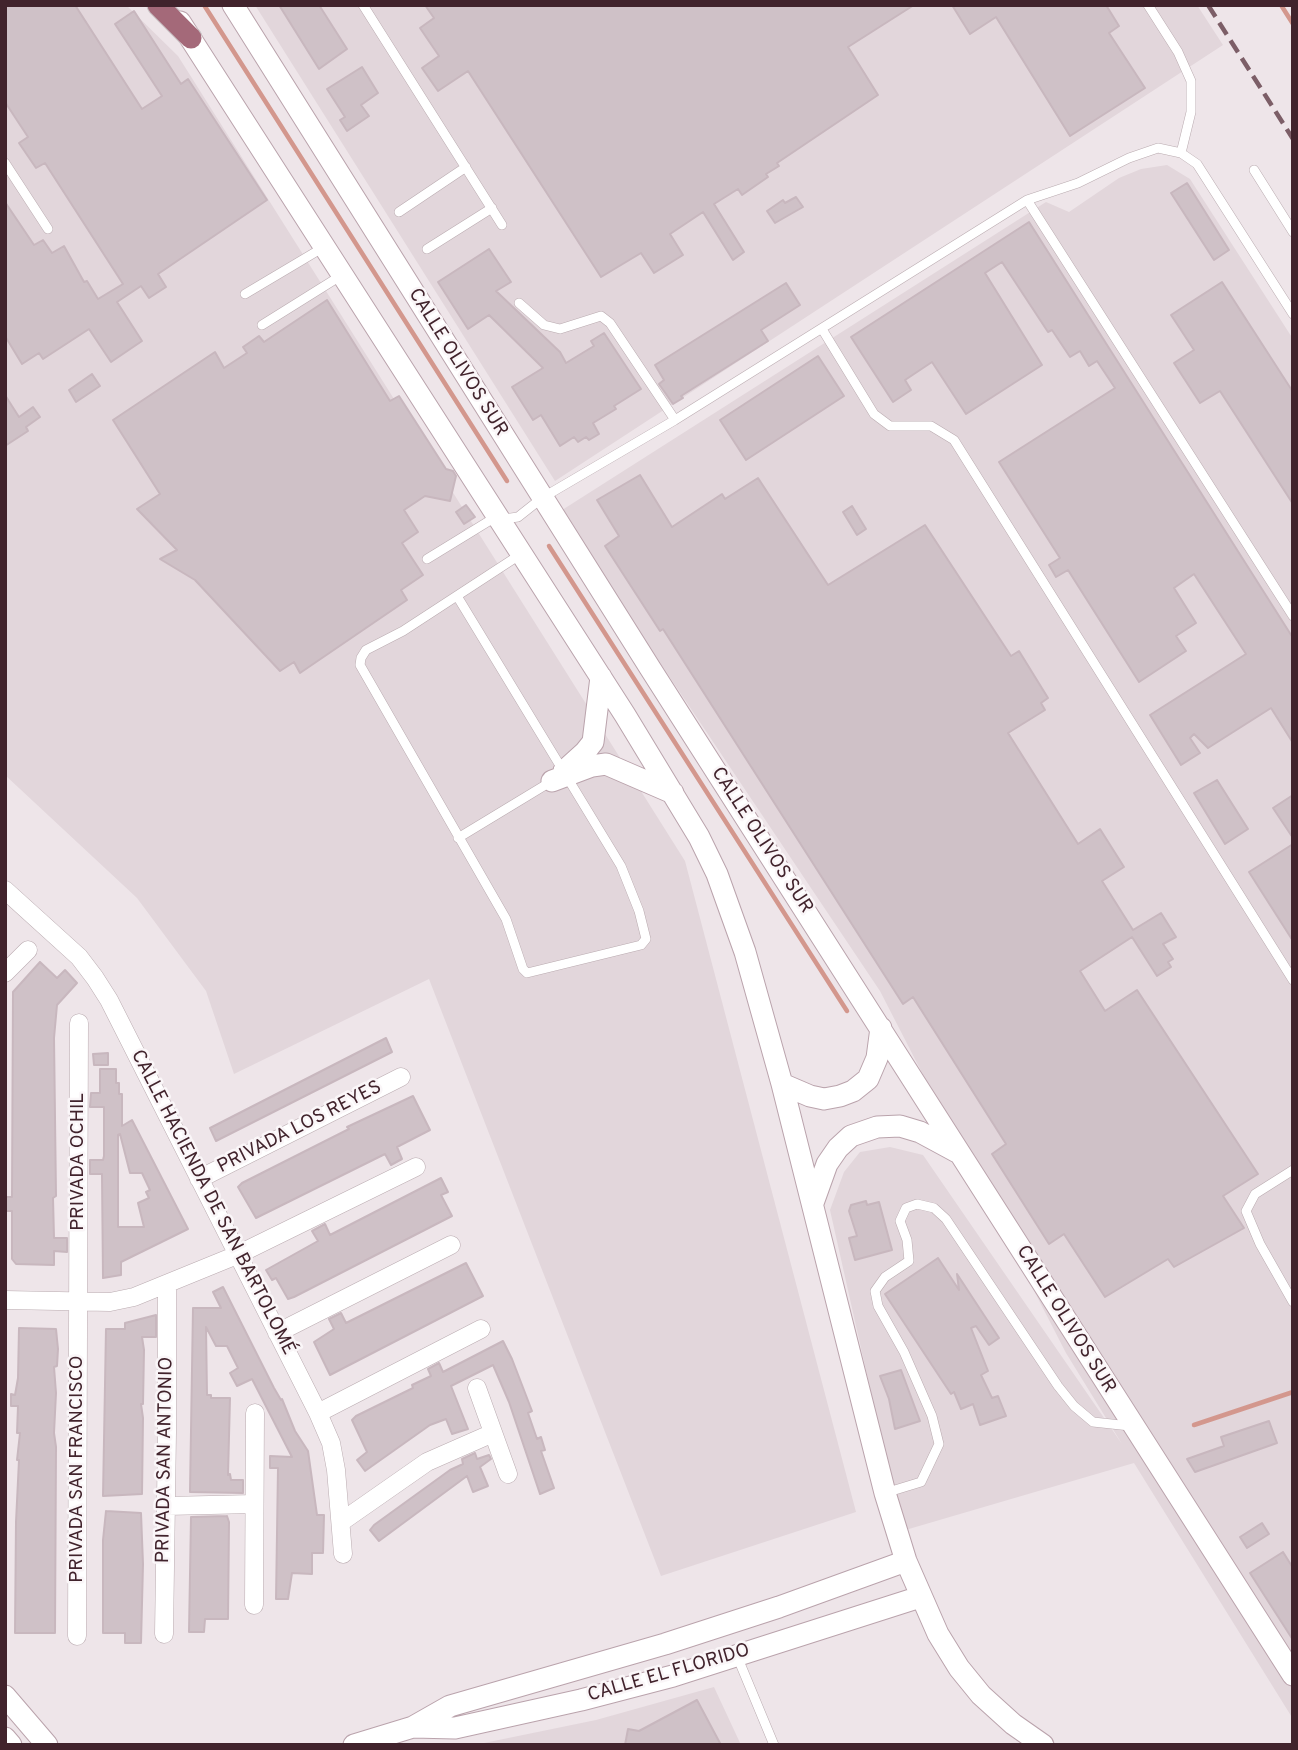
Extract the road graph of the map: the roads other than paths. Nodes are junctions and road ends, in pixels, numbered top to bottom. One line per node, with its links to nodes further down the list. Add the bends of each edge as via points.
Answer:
1 (158, 5): 6 (main road)
2 (169, 5): 6 (main road)
3 (233, 5): 26 (main road, CALLE OLIVOS SUR)
4 (363, 5): 9 (lane)
5 (1148, 5): 7 (lane, via 1191,81 1191,111)
6 (191, 38): 17 (main road)
7 (1181, 153): 11 (lane, via 1158,148); 22 (lane, via 1197,164)
8 (5, 163): 15 (lane)
9 (466, 167): 12 (lane); 13 (lane)
10 (1254, 170): 16 (lane)
11 (1027, 200): 24 (lane); 31 (lane)
12 (492, 208): 14 (lane); 18 (lane)
13 (399, 212)
14 (502, 225)
15 (48, 229)
16 (1293, 232)
17 (324, 247): 19 (main road); 20 (lane)
18 (427, 249)
19 (342, 275): 23 (lane); 27 (main road)
20 (245, 294)
21 (519, 303): 25 (lane, via 544,326 560,329 601,316)
22 (1293, 314)
23 (262, 325)
24 (822, 328): 25 (lane); 41 (lane, via 874,414 890,426 931,426 954,440)
25 (676, 420): 26 (lane)
26 (542, 498): 27 (lane, via 518,517); 43 (main road, CALLE OLIVOS SUR)
27 (499, 520): 28 (main road); 29 (lane, via 489,521)
28 (522, 554): 30 (lane); 32 (main road)
29 (427, 559)
30 (457, 596): 35 (lane); 37 (lane, via 366,650 360,665)
31 (1293, 616)
32 (601, 677): 33 (main road); 36 (main road)
33 (593, 742): 34 (main road); 35 (main road)
34 (606, 764): 35 (main road); 36 (main road)
35 (560, 776): 37 (lane); 37 (lane, via 621,866 646,939 641,945 527,973 506,919)
36 (673, 793): 45 (main road, via 699,837 732,911)
37 (458, 838)
38 (5, 890): 49 (street, CALLE HACIENDA DE SAN BARTOLOMÉ, via 61,939 95,978)
39 (28, 950): 40 (street)
40 (5, 973)
41 (1293, 980)
42 (79, 1023): 55 (street, PRIVADA OCHIL)
43 (881, 1028): 45 (main road, via 877,1058 868,1079 853,1091 824,1099); 46 (main road, CALLE OLIVOS SUR)
44 (401, 1077): 49 (street, PRIVADA LOS REYES)
45 (782, 1084): 50 (main road)
46 (959, 1153): 50 (main road, via 920,1132 900,1126 877,1127 851,1136 838,1148); 62 (main road, CALLE OLIVOS SUR)
47 (416, 1167): 52 (street)
48 (1293, 1170): 56 (lane, via 1255,1194 1246,1211)
49 (199, 1179): 52 (street, CALLE HACIENDA DE SAN BARTOLOMÉ)
50 (813, 1203): 65 (main road)
51 (451, 1245): 58 (street)
52 (237, 1255): 53 (street); 58 (street, CALLE HACIENDA DE SAN BARTOLOMÉ)
53 (167, 1286): 55 (street, via 110,1302); 67 (street, PRIVADA SAN ANTONIO)
54 (5, 1300): 55 (street)
55 (79, 1301): 74 (street, PRIVADA SAN FRANCISCO)
56 (1293, 1302)
57 (481, 1329): 61 (street)
58 (277, 1333): 61 (street, CALLE HACIENDA DE SAN BARTOLOMÉ)
59 (477, 1388): 63 (street)
60 (255, 1413): 66 (street)
61 (318, 1413): 68 (street, CALLE HACIENDA DE SAN BARTOLOMÉ, via 334,1455)
62 (1132, 1426): 65 (lane, via 1093,1422 1074,1406 946,1219 934,1208 917,1204 906,1208 900,1221 908,1240 909,1261 885,1277 875,1291 932,1416 939,1444 921,1482); 76 (main road, CALLE OLIVOS SUR)
63 (493, 1433): 64 (street); 68 (street, via 427,1462)
64 (508, 1474)
65 (885, 1493): 70 (main road)
66 (254, 1504): 67 (street); 72 (street)
67 (166, 1506): 73 (street, PRIVADA SAN ANTONIO)
68 (341, 1522): 69 (street, CALLE HACIENDA DE SAN BARTOLOMÉ)
69 (343, 1555)
70 (906, 1561): 71 (main road); 78 (main road, CALLE EL FLORIDO, via 665,1644)
71 (920, 1597): 75 (main road, CALLE EL FLORIDO); 86 (main road, via 959,1668 981,1695)
72 (254, 1605)
73 (164, 1634)
74 (77, 1636)
75 (737, 1656): 80 (main road, CALLE EL FLORIDO); 85 (lane)
76 (1293, 1675)
77 (5, 1696): 83 (main road)
78 (450, 1706): 79 (main road, CALLE EL FLORIDO); 80 (lane)
79 (413, 1727): 80 (main road, CALLE EL FLORIDO); 84 (main road, CALLE EL FLORIDO)
80 (456, 1732)
81 (5, 1738): 82 (main road)
82 (11, 1745)
83 (47, 1745)
84 (354, 1745)
85 (774, 1745)
86 (1043, 1745)

